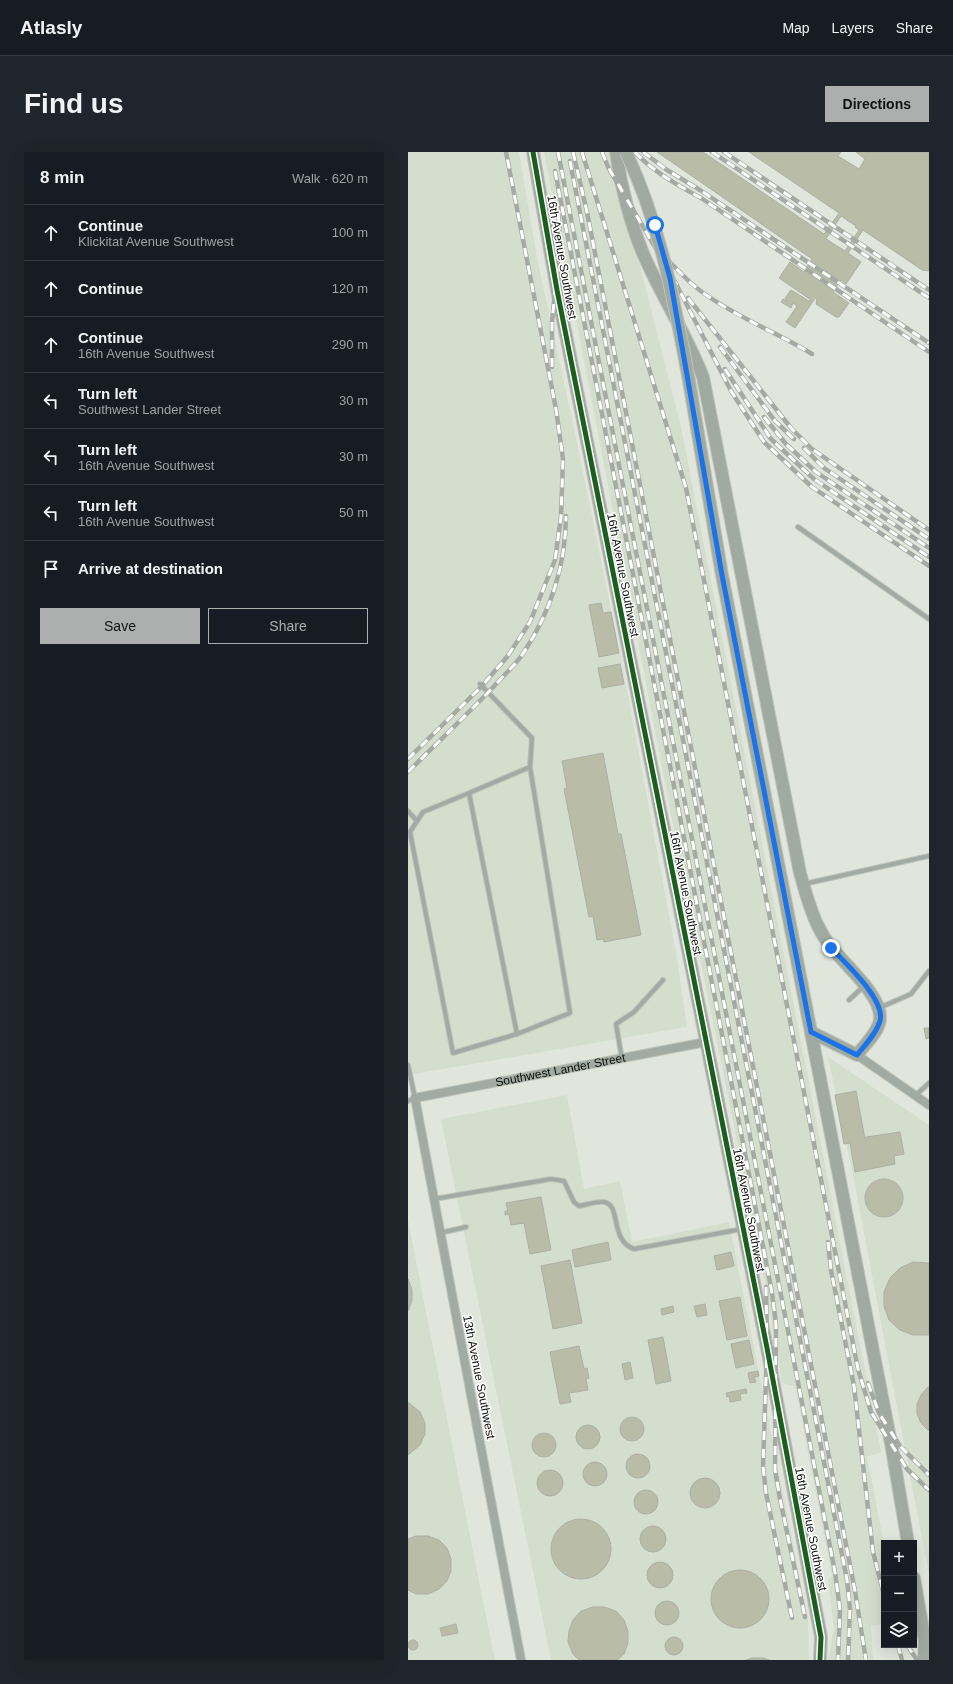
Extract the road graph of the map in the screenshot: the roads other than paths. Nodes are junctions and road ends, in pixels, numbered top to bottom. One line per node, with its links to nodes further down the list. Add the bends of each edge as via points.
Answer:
1 (533, 152): 20 (street, 16th Avenue Southwest, via 559,297)
2 (616, 152): 12 (street, via 630,220 640,247 693,351 703,377)
3 (626, 152): 18 (street, bridge, via 655,225 670,278 722,575)
4 (798, 527): 5 (lane)
5 (929, 619)
6 (480, 684): 7 (lane, via 532,738)
7 (530, 767): 8 (lane); 19 (lane, via 570,1013)
8 (469, 794): 10 (lane, via 423,812); 19 (lane)
9 (408, 811): 10 (lane)
10 (417, 821): 19 (lane, via 410,832 454,1053)
11 (929, 856): 12 (lane)
12 (804, 884): 15 (street, via 818,925 831,948)
13 (929, 971): 17 (lane, via 911,994)
14 (663, 980): 22 (lane, via 634,1012 616,1024)
15 (865, 986): 16 (lane); 17 (street, via 873,994)
16 (849, 1000)
17 (879, 1008): 21 (street, via 880,1020 877,1029)
18 (811, 1032): 21 (street); 32 (street)
19 (517, 1034)
20 (706, 1042): 22 (street, Southwest Lander Street); 30 (street, 16th Avenue Southwest)
21 (857, 1055): 25 (street)
22 (622, 1059): 26 (street, Southwest Lander Street)
23 (408, 1066): 26 (lane)
24 (929, 1083): 25 (lane)
25 (916, 1095): 27 (street)
26 (411, 1100): 28 (street, 13th Avenue Southwest)
27 (929, 1105)
28 (434, 1199): 30 (lane, via 551,1179 564,1181 574,1202 579,1206 604,1202 611,1206 616,1217 619,1237 626,1246 634,1249); 31 (street, 13th Avenue Southwest)
29 (466, 1227): 31 (lane)
30 (743, 1229): 36 (street, 16th Avenue Southwest, via 821,1637)
31 (440, 1233): 35 (street, 13th Avenue Southwest)
32 (907, 1540)
33 (917, 1611): 34 (street)
34 (918, 1622): 37 (street, via 925,1640)
35 (521, 1660)
36 (820, 1660)
37 (924, 1660)

